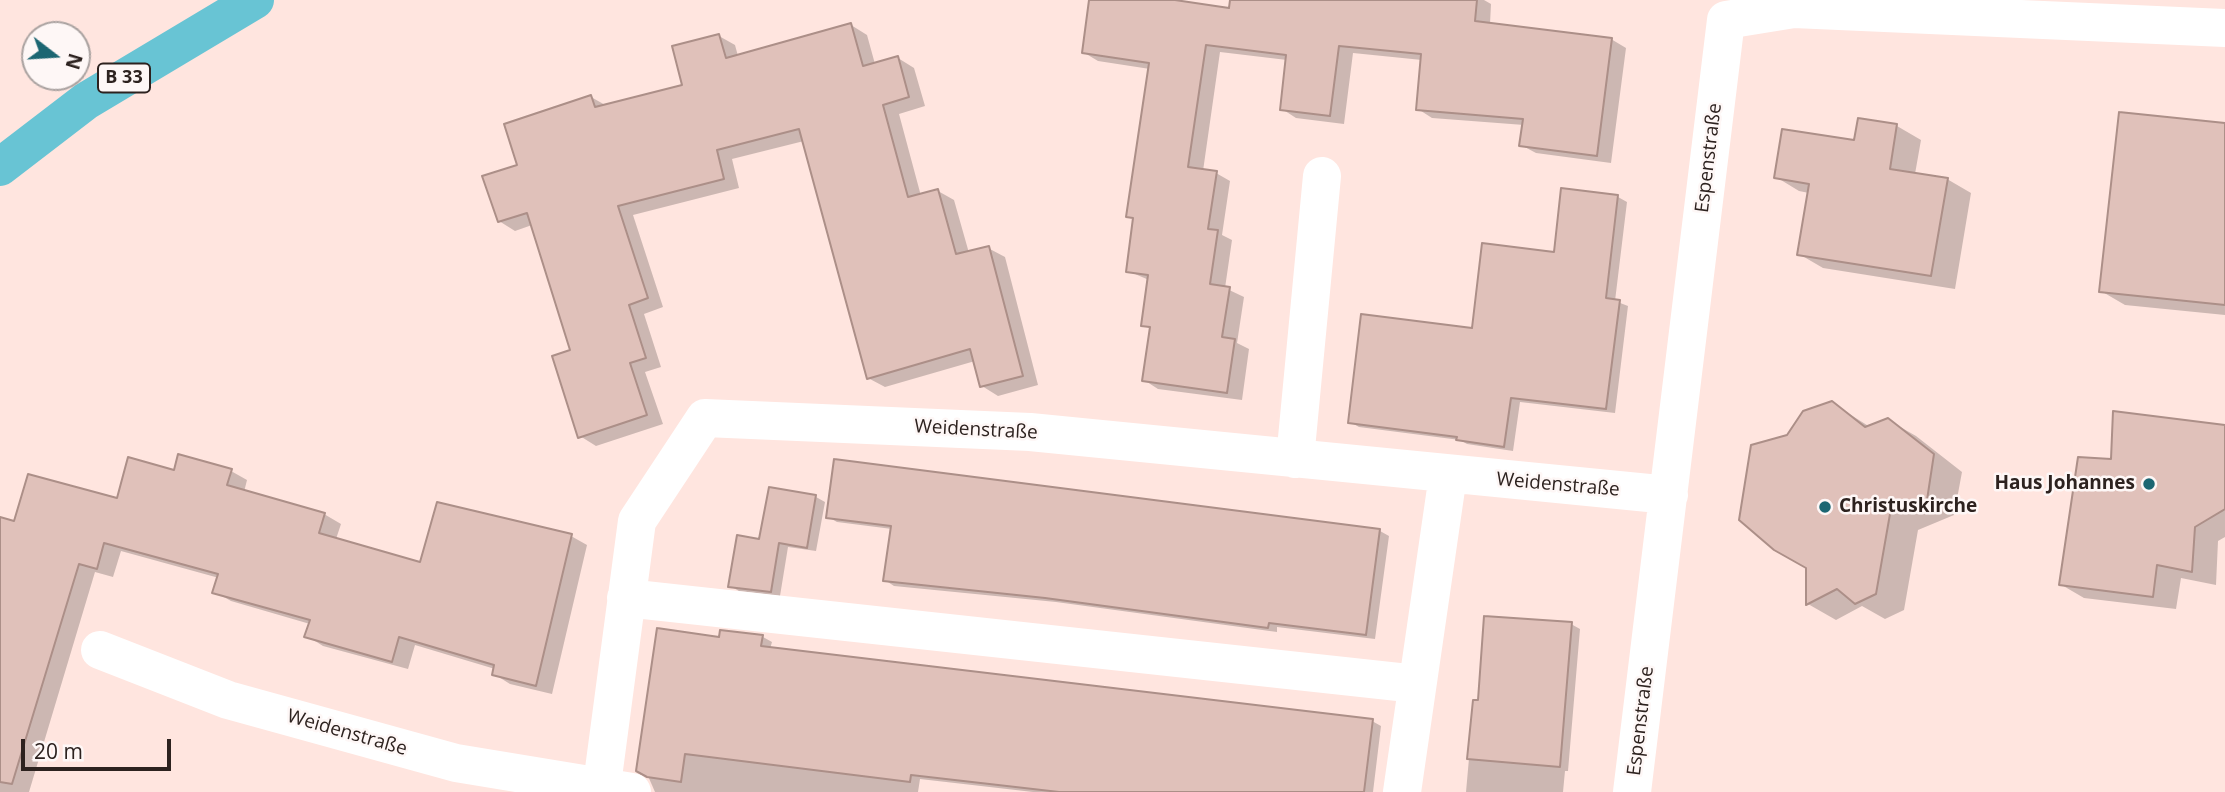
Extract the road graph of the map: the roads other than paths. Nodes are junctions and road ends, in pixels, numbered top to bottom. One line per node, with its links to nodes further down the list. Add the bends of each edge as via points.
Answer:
1 (255, 0): 3 (highway, B 33, via 86,101)
2 (2225, 28): 7 (street, Espenstraße, via 1794,9 1726,20)
3 (0, 167)
4 (1322, 176): 5 (street)
5 (1295, 459): 6 (street, Weidenstraße); 8 (street, Weidenstraße, via 1030,432 705,418 636,522)
6 (1448, 475): 7 (street, Weidenstraße); 10 (street)
7 (1669, 495): 13 (street, Espenstraße)
8 (626, 598): 10 (street); 11 (street, Weidenstraße)
9 (100, 650): 11 (street, Weidenstraße, via 228,700 456,764)
10 (1418, 684): 12 (street)
11 (611, 791)
12 (1402, 792)
13 (1632, 792)

